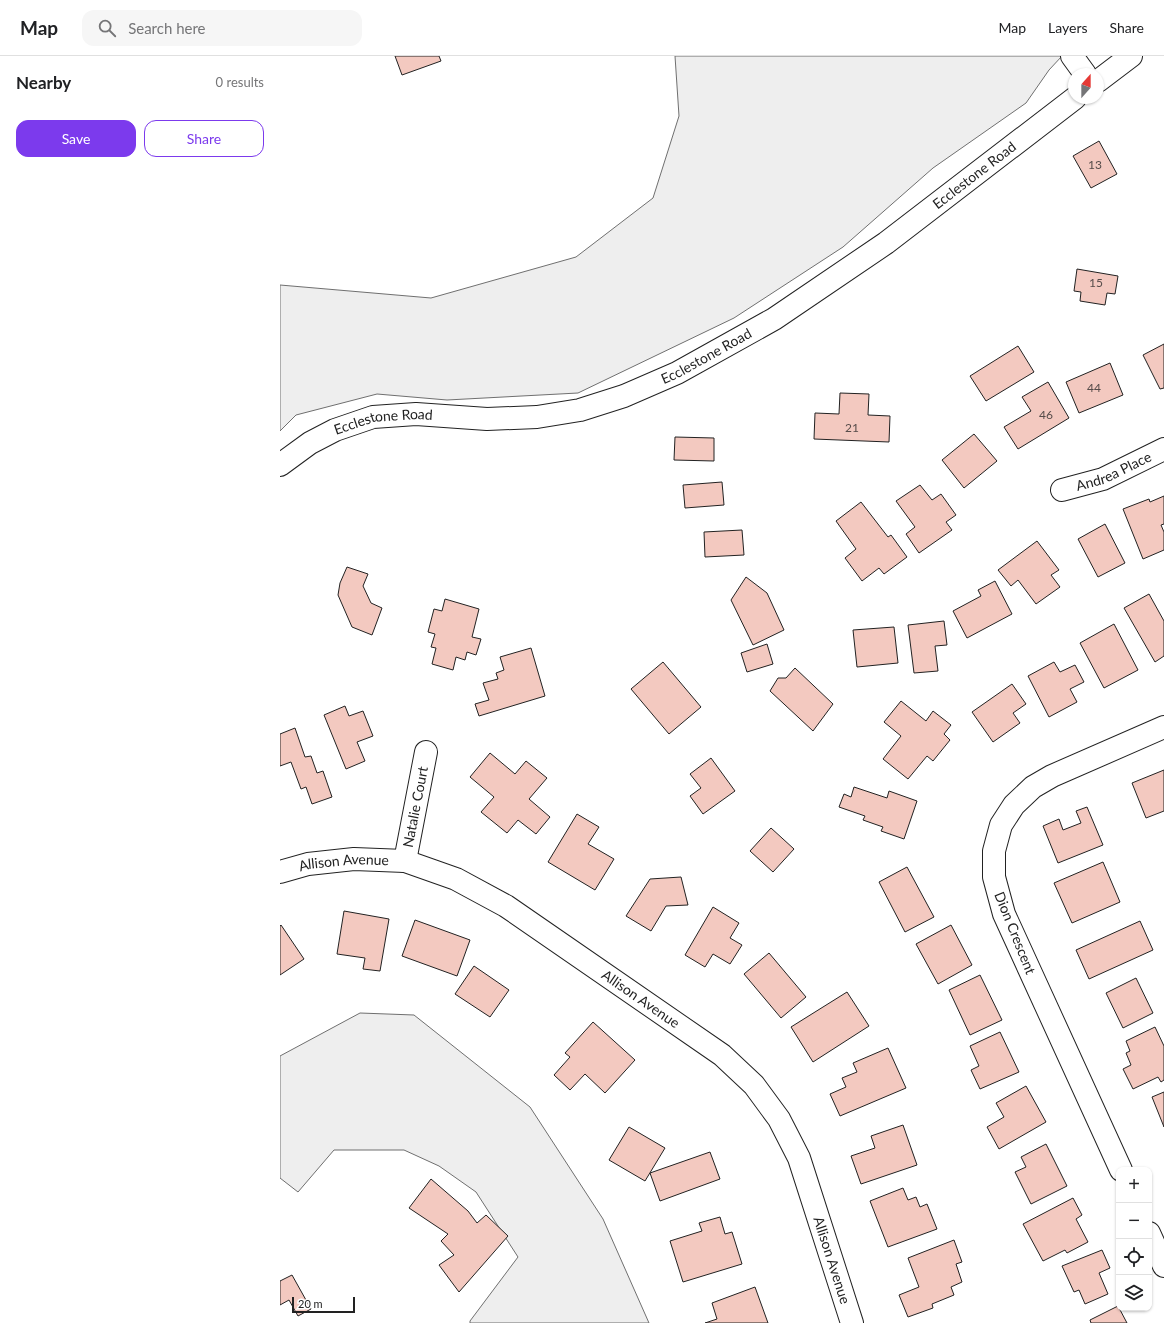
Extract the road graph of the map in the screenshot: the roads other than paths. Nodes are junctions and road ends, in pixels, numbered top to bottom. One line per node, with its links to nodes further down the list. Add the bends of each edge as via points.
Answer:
1 (1072, 56): 3 (street)
2 (1131, 56): 4 (street)
3 (1081, 68)
4 (1104, 76)
5 (1068, 103): 7 (street, Ecclestone Road, via 886,243 774,319 678,373 624,396 580,410 537,417 487,419 416,414 373,417 334,430)
6 (1164, 448): 8 (street, Andrea Place, via 1103,479)
7 (280, 465)
8 (1062, 490)
9 (1164, 726): 13 (street, Dion Crescent, via 1032,787 1014,805 1001,825 994,851 994,877 1004,914)
10 (426, 752): 11 (street, Natalie Court)
11 (404, 861): 12 (street, Allison Avenue, via 354,859 308,864); 16 (street, Allison Avenue, via 456,879 506,906 722,1055 754,1085 780,1119 799,1158)
12 (280, 872)
13 (1119, 1167)
14 (1152, 1239): 15 (street)
15 (1164, 1266)
16 (852, 1323)

